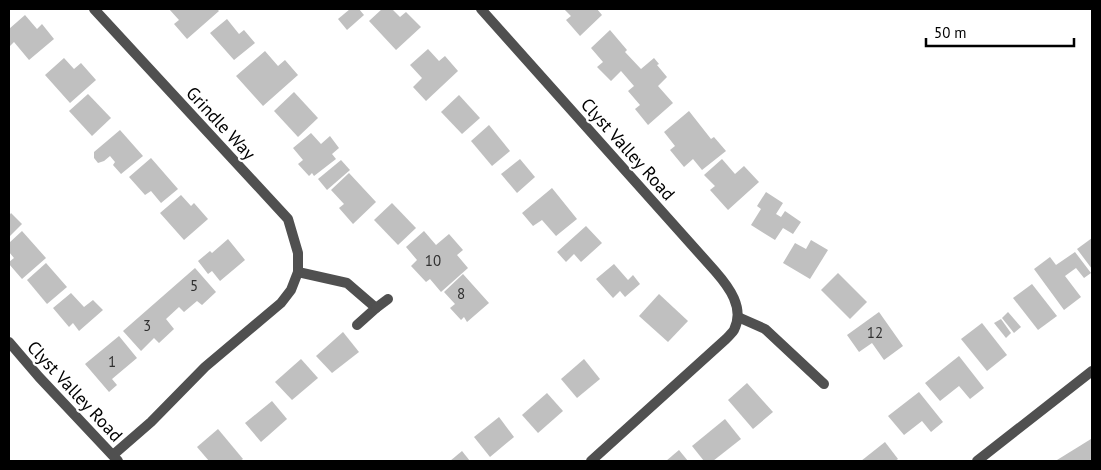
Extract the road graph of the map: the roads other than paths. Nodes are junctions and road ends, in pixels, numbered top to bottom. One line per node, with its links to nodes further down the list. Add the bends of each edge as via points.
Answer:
1 (94, 9): 3 (street, Grindle Way, via 288,219 298,252)
2 (481, 9): 6 (street, Clyst Valley Road, via 728,286)
3 (298, 272): 5 (street, via 348,282); 11 (street, Grindle Way, via 281,304 205,367)
4 (388, 299): 5 (street)
5 (376, 308): 7 (street)
6 (738, 317): 10 (street, via 765,329); 12 (street, via 734,330 726,339)
7 (358, 325)
8 (9, 342): 11 (street, Clyst Valley Road)
9 (1092, 371): 13 (street)
10 (824, 384)
11 (115, 458)
12 (591, 461)
13 (977, 461)

